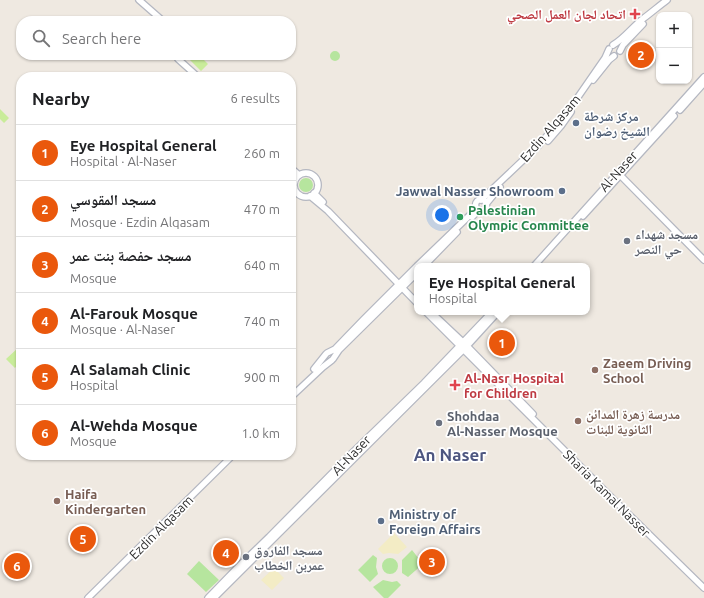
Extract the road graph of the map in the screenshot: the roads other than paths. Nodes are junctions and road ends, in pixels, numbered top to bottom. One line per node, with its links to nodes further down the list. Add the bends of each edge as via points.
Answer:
1 (138, 0): 4 (main road)
2 (667, 0): 3 (main road, Ezdin Alqasam)
3 (650, 14): 5 (main road, Ezdin Alqasam); 6 (main road, Ezdin Alqasam)
4 (158, 16)
5 (611, 47): 6 (main road, via 618,46); 7 (main road, via 611,54); 18 (main road, Ezdin Alqasam, via 563,118 539,145)
6 (620, 50): 7 (main road, via 619,54)
7 (614, 56): 19 (main road, Ezdin Alqasam, via 592,81 561,126)
8 (188, 72): 9 (main road, via 177,61)
9 (191, 72)
10 (704, 77): 24 (main road, Al-Naser)
11 (704, 83): 14 (main road, Al-Naser)
12 (296, 172): 13 (main road)
13 (299, 175): 15 (main road); 17 (main road, via 307,173 314,177 317,185)
14 (621, 176): 21 (main road); 25 (main road, Al-Naser)
15 (296, 180)
16 (296, 191): 17 (main road, via 303,196)
17 (312, 194): 28 (main road)
18 (481, 200): 19 (main road); 20 (main road, Ezdin Alqasam, via 476,202)
19 (486, 204): 20 (main road, Ezdin Alqasam, via 485,209)
20 (477, 209): 22 (main road); 23 (main road, Ezdin Alqasam)
21 (704, 260)
22 (420, 263)
23 (427, 263)
24 (537, 263)
25 (542, 263)
26 (414, 270): 28 (main road)
27 (414, 275): 28 (main road)
28 (402, 285): 29 (main road); 30 (main road); 36 (main road); 37 (main road)
29 (414, 295)
30 (414, 299)
31 (429, 315): 35 (main road, Sharia Kamal Nasser)
32 (434, 315): 35 (main road, Sharia Kamal Nasser)
33 (489, 315): 35 (main road, Al-Naser)
34 (495, 315): 35 (main road, Al-Naser)
35 (463, 346): 42 (main road, Sharia Kamal Nasser); 43 (main road, Sharia Kamal Nasser); 45 (main road, Al-Naser); 46 (main road, Al-Naser)
36 (327, 354): 37 (main road, via 334,355); 38 (main road)
37 (332, 360): 39 (main road)
38 (296, 387)
39 (296, 391)
40 (225, 460): 44 (main road, Ezdin Alqasam)
41 (228, 460): 44 (main road, Ezdin Alqasam)
42 (704, 583)
43 (704, 588)
44 (87, 598)
45 (208, 598)
46 (214, 598)

